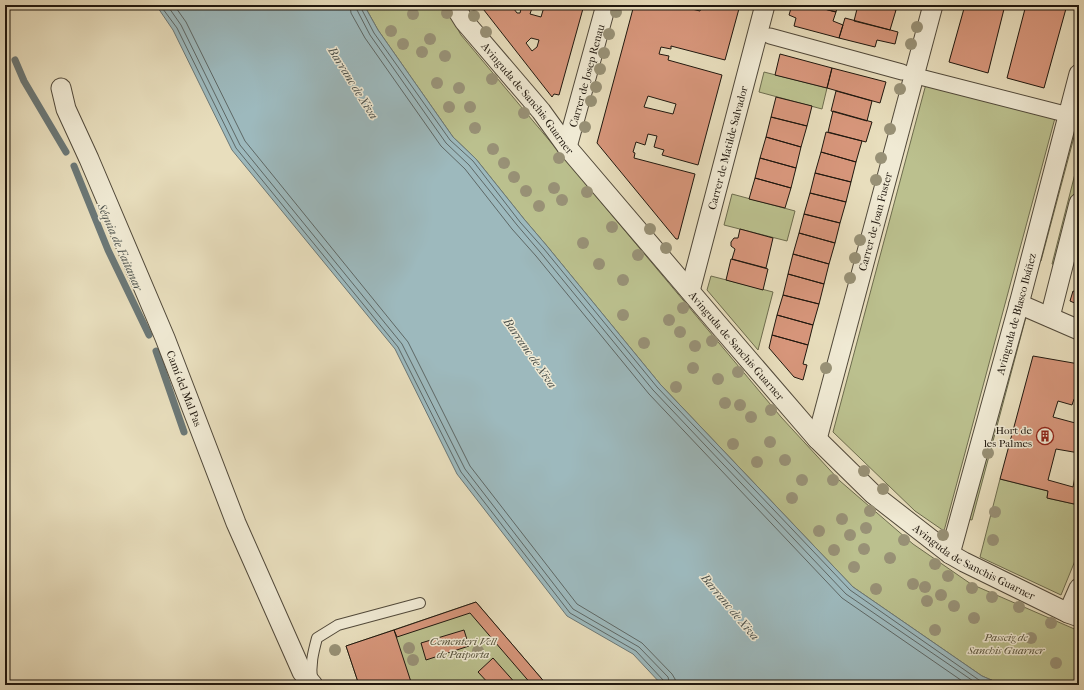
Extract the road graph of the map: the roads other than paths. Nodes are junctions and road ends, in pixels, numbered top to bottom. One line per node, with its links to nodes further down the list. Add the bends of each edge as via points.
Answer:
1 (454, 5): 11 (street, Avinguda de Sanchis Guarner, via 464,21 541,111)
2 (606, 5): 11 (street, Carrer de Josep Renau)
3 (765, 5): 13 (street, Carrer de Matilde Salvador)
4 (933, 5): 17 (street, Carrer de Joan Fuster)
5 (770, 36): 6 (street)
6 (902, 72)
7 (1079, 74): 14 (street, Avinguda de Blasco Ibáñez)
8 (924, 78): 10 (street)
9 (61, 88): 22 (street, Camí del Mal Pas, via 66,109 165,338 236,524 302,672)
10 (1061, 112)
11 (567, 147): 13 (street, Avinguda de Sanchis Guarner)
12 (1079, 203): 15 (street)
13 (690, 291): 17 (street, Avinguda de Sanchis Guarner)
14 (1019, 304): 15 (street); 18 (street, Avinguda de Blasco Ibáñez)
15 (1050, 317): 16 (street)
16 (1079, 330)
17 (817, 439): 18 (street, Avinguda de Sanchis Guarner, via 873,494)
18 (950, 554): 21 (street, Avinguda de Sanchis Guarner)
19 (1079, 588): 21 (street)
20 (420, 603): 22 (lane, via 338,625 317,638 310,669)
21 (1074, 615)
22 (312, 684)

